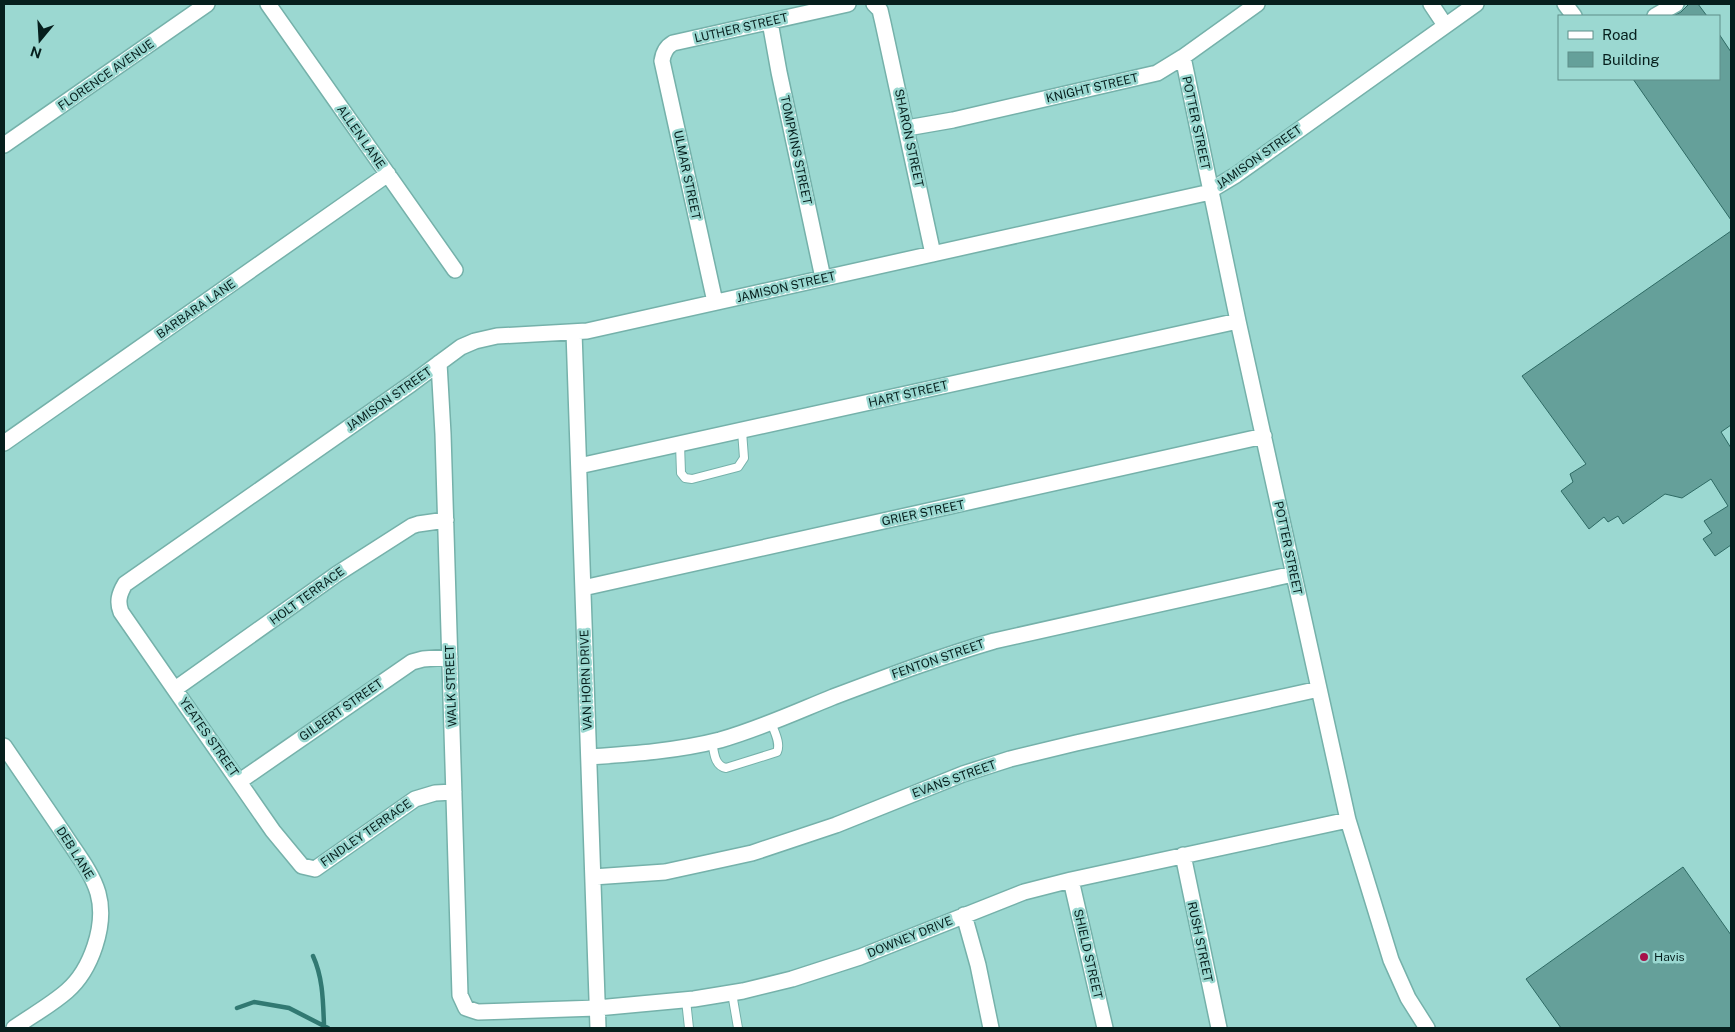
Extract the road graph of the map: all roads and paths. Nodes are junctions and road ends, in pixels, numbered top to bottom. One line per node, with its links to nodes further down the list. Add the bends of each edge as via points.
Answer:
1 (207, 4): 17 (street, FLORENCE AVENUE)
2 (268, 4): 18 (street, ALLEN LANE)
3 (848, 4): 12 (street, LUTHER STREET)
4 (874, 4): 16 (street, SHARON STREET, via 880,10)
5 (1257, 4): 15 (street, KNIGHT STREET)
6 (1431, 4): 13 (street)
7 (1476, 4): 13 (street, JAMISON STREET)
8 (1565, 4): 10 (street)
9 (1676, 4): 11 (street)
10 (1573, 15)
11 (1657, 15)
12 (770, 22): 14 (street, LUTHER STREET, via 672,43); 22 (street, TOMPKINS STREET)
13 (1445, 25): 19 (street, JAMISON STREET)
14 (666, 49): 23 (street, ULMAR STREET, via 662,60)
15 (1183, 57): 16 (street, KNIGHT STREET, via 1165,69 1143,77); 19 (street, POTTER STREET)
16 (907, 128): 20 (street, SHARON STREET)
17 (4, 145)
18 (388, 174): 21 (street, ALLEN LANE); 29 (street, BARBARA LANE)
19 (1210, 191): 20 (street, JAMISON STREET); 24 (street, POTTER STREET)
20 (933, 254): 22 (street, JAMISON STREET)
21 (455, 270)
22 (823, 278): 23 (street, JAMISON STREET)
23 (716, 302): 25 (street, JAMISON STREET)
24 (1238, 321): 27 (street, HART STREET); 28 (street, POTTER STREET)
25 (574, 332): 26 (street, JAMISON STREET, via 497,336 475,341 460,347); 31 (street, VAN HORN DRIVE)
26 (439, 363): 32 (street, WALK STREET); 35 (street, JAMISON STREET, via 125,584)
27 (742, 431): 30 (street, HART STREET); 30 (lane, via 744,458 738,467 692,479 681,473)
28 (1264, 436): 33 (street, POTTER STREET); 34 (street, GRIER STREET)
29 (4, 443)
30 (680, 444): 31 (street, HART STREET)
31 (579, 466): 34 (street, VAN HORN DRIVE)
32 (446, 520): 36 (street, WALK STREET); 37 (street, HOLT TERRACE, via 412,526 337,574)
33 (1293, 574): 38 (street, POTTER STREET); 39 (street, FENTON STREET, via 994,640 890,675)
34 (583, 588): 42 (street, VAN HORN DRIVE)
35 (118, 600): 37 (street, YEATES STREET, via 118,606)
36 (450, 657): 43 (street, GILBERT STREET, via 423,659 406,665); 44 (street, WALK STREET)
37 (175, 689): 43 (street, YEATES STREET)
38 (1319, 689): 45 (street, POTTER STREET); 48 (street, EVANS STREET, via 1010,760 963,774 752,853 665,872)
39 (771, 722): 40 (street, FENTON STREET); 40 (lane, via 778,748 768,755 721,767)
40 (712, 741): 42 (street, FENTON STREET, via 687,747)
41 (4, 746): 55 (street, DEB LANE, via 83,863 100,905 96,946 78,979 68,991)
42 (589, 757): 48 (street, VAN HORN DRIVE)
43 (240, 781): 47 (street, YEATES STREET, via 274,831 302,866)
44 (454, 792): 47 (street, FINDLEY TERRACE, via 415,799 315,869); 53 (street, WALK STREET, via 460,995)
45 (1348, 820): 46 (street, DOWNEY DRIVE); 62 (street, POTTER STREET, via 1391,960 1408,998)
46 (1183, 855): 49 (street, DOWNEY DRIVE); 61 (street, RUSH STREET)
47 (308, 868)
48 (593, 877): 54 (street, VAN HORN DRIVE)
49 (1072, 880): 50 (street, DOWNEY DRIVE, via 1024,892); 60 (street, SHIELD STREET)
50 (964, 915): 51 (street, DOWNEY DRIVE, via 860,957 792,979); 59 (street)
51 (732, 993): 52 (street, DOWNEY DRIVE); 58 (lane)
52 (686, 1000): 54 (street, DOWNEY DRIVE); 57 (lane)
53 (466, 1008): 54 (street, DOWNEY DRIVE, via 478,1012)
54 (597, 1008): 56 (street, VAN HORN DRIVE)
55 (14, 1028)
56 (598, 1028)
57 (689, 1028)
58 (738, 1028)
59 (991, 1028)
60 (1105, 1028)
61 (1219, 1028)
62 (1427, 1028)

